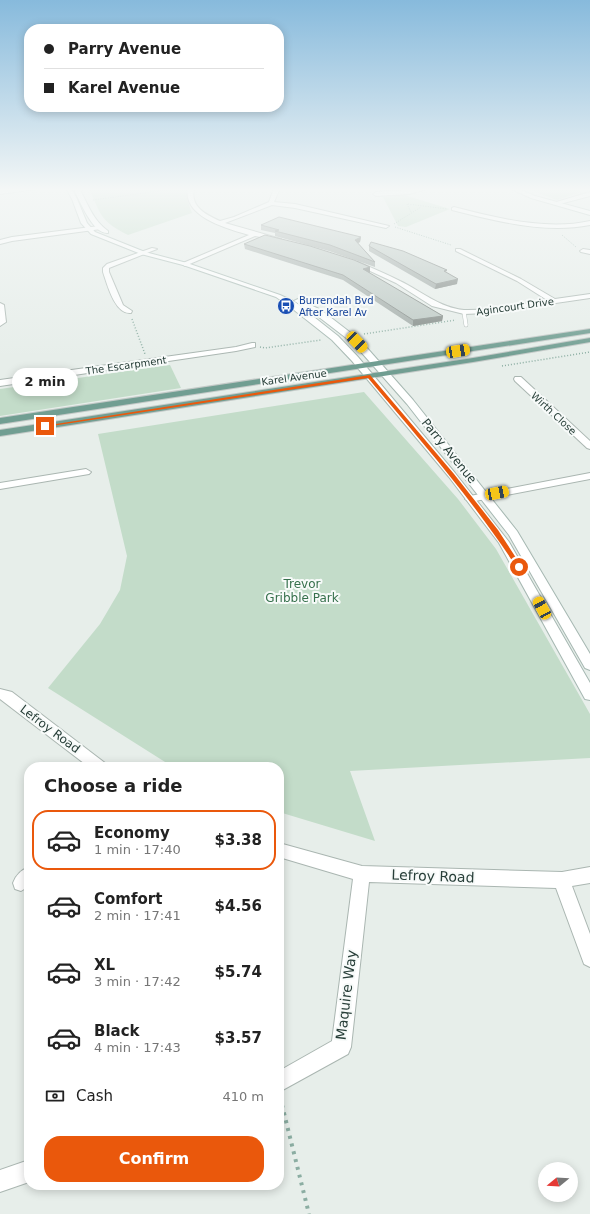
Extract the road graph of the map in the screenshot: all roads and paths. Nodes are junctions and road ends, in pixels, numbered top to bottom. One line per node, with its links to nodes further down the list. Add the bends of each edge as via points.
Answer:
1 (121, 245): 10 (street)
2 (141, 245): 6 (street)
3 (230, 245): 12 (street)
4 (451, 245): 7 (path)
5 (573, 245): 8 (path)
6 (154, 249): 10 (street); 12 (street)
7 (458, 250): 14 (street, via 519,280)
8 (583, 251): 9 (street)
9 (590, 252)
10 (143, 253): 12 (street); 16 (street, via 106,268 120,306)
11 (350, 261): 17 (street, Agincourt Drive)
12 (188, 263): 26 (street, Parry Avenue, via 277,290 312,308 353,339); 27 (street, Parry Avenue, via 262,289 285,300 335,338)
13 (590, 296): 14 (street, Agincourt Drive)
14 (553, 301): 17 (street, Agincourt Drive)
15 (0, 305): 18 (street)
16 (128, 311): 25 (path)
17 (464, 316): 19 (lane); 21 (path)
18 (0, 324)
19 (466, 325)
20 (590, 331): 26 (main road, Karel Avenue)
21 (363, 334)
22 (325, 340): 24 (path, via 265,348)
23 (590, 340): 28 (main road, Karel Avenue)
24 (252, 345): 25 (street, The Escarpment)
25 (148, 362): 31 (street, The Escarpment)
26 (377, 364): 27 (main road, Karel Avenue); 28 (street, Parry Avenue)
27 (361, 366): 29 (street, Parry Avenue); 32 (main road, Karel Avenue)
28 (385, 374): 29 (main road, Karel Avenue); 38 (street, Parry Avenue)
29 (370, 376): 33 (main road, Karel Avenue); 39 (street, Parry Avenue)
30 (518, 380): 34 (street, Wirth Close)
31 (0, 383)
32 (0, 421)
33 (0, 433)
34 (590, 446)
35 (86, 472): 37 (street)
36 (590, 476): 38 (street)
37 (0, 486)
38 (485, 496): 39 (street); 40 (street, Parry Avenue, via 528,557)
39 (470, 499): 42 (street, Parry Avenue, via 511,554)
40 (590, 665)
41 (0, 694): 43 (street, Lefroy Road, via 7,696)
42 (590, 695)
43 (93, 762)
44 (284, 851): 45 (street, Lefroy Road)
45 (362, 874): 47 (street, Lefroy Road); 49 (street, Maquire Way, via 341,1047)
46 (590, 875): 47 (street, Lefroy Road)
47 (562, 880): 48 (street)
48 (590, 958)
49 (284, 1079)
50 (284, 1114): 53 (path)
51 (24, 1173): 52 (street)
52 (0, 1181)
53 (309, 1214)

